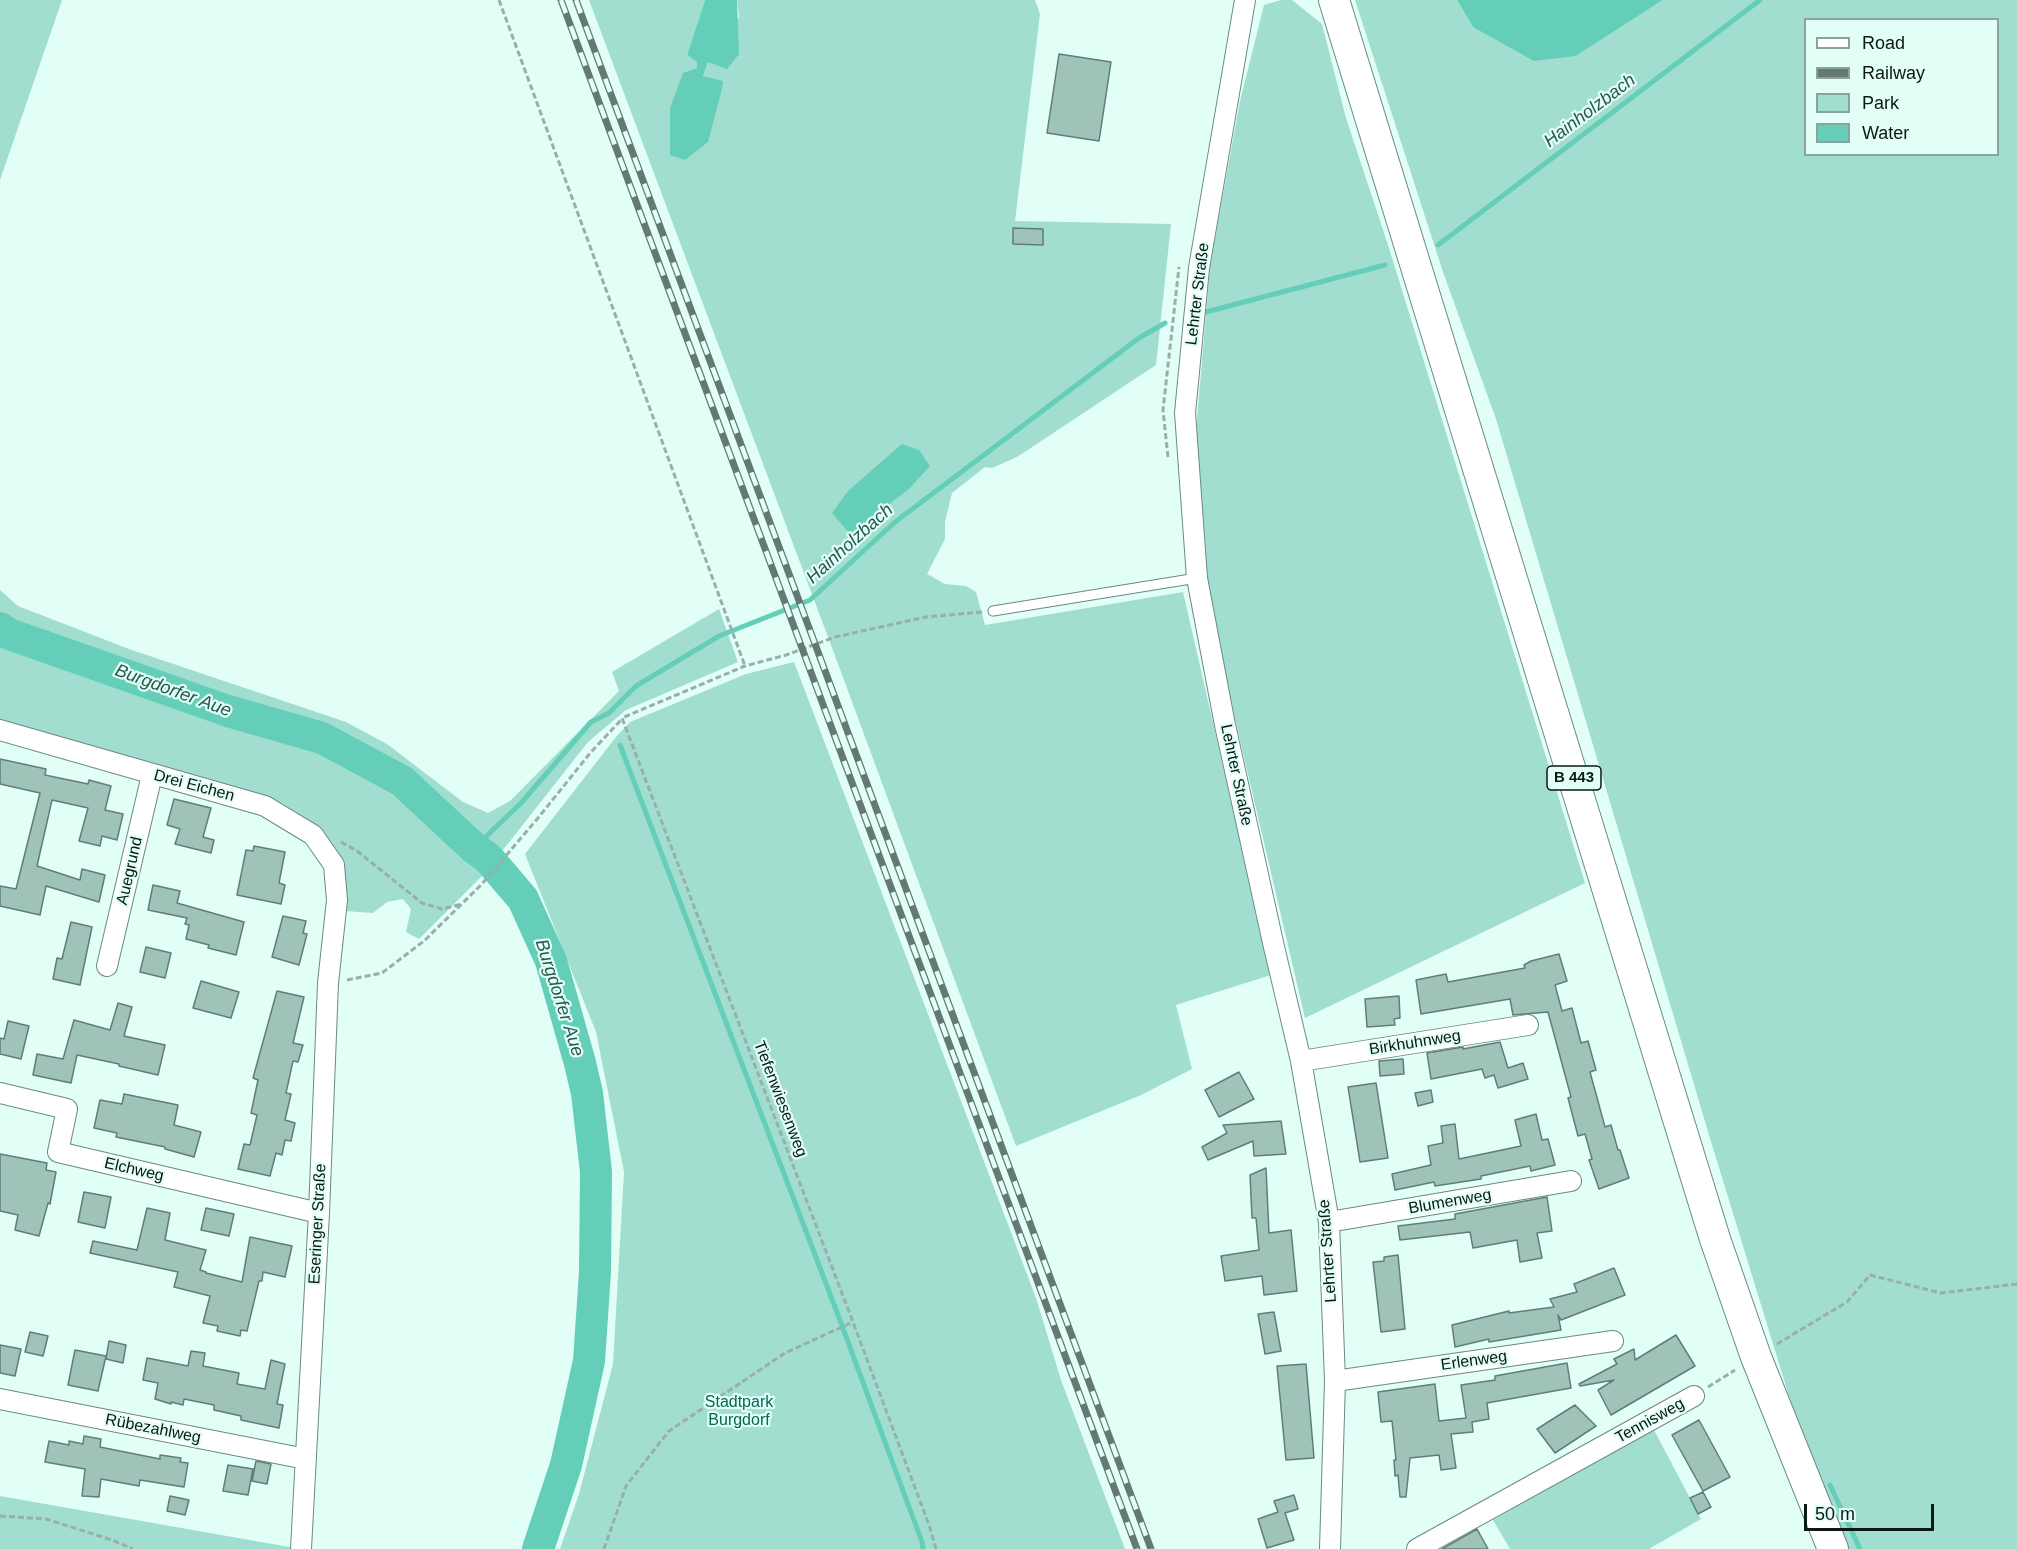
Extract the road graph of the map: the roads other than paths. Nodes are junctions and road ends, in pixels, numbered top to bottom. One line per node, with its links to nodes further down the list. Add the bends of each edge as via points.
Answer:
1 (1245, 0): 3 (street, Lehrter Straße, via 1199,268 1185,412)
2 (1334, 0): 23 (main road, B 443, via 1715,1239 1755,1357)
3 (1197, 578): 4 (lane); 10 (street, Lehrter Straße, via 1225,725)
4 (993, 610)
5 (0, 730): 6 (street, Drei Eichen)
6 (152, 775): 7 (street, Drei Eichen, via 265,806 313,835 334,865); 8 (street, Auegrund)
7 (337, 900): 13 (street, Eseringer Straße, via 328,983)
8 (107, 966)
9 (1528, 1024): 10 (street, Birkhuhnweg)
10 (1301, 1060): 14 (street, Lehrter Straße)
11 (0, 1093): 13 (street, Elchweg, via 67,1109 58,1152)
12 (1571, 1181): 14 (street, Blumenweg)
13 (319, 1213): 19 (street, Eseringer Straße)
14 (1329, 1222): 16 (street, Lehrter Straße)
15 (1613, 1341): 16 (street, Erlenweg)
16 (1335, 1381): 21 (street, Lehrter Straße)
17 (1694, 1396): 22 (street, Tennisweg)
18 (0, 1399): 19 (street, Rübezahlweg)
19 (306, 1459): 20 (street, Eseringer Straße)
20 (301, 1549)
21 (1330, 1549)
22 (1417, 1549)
23 (1833, 1549)

